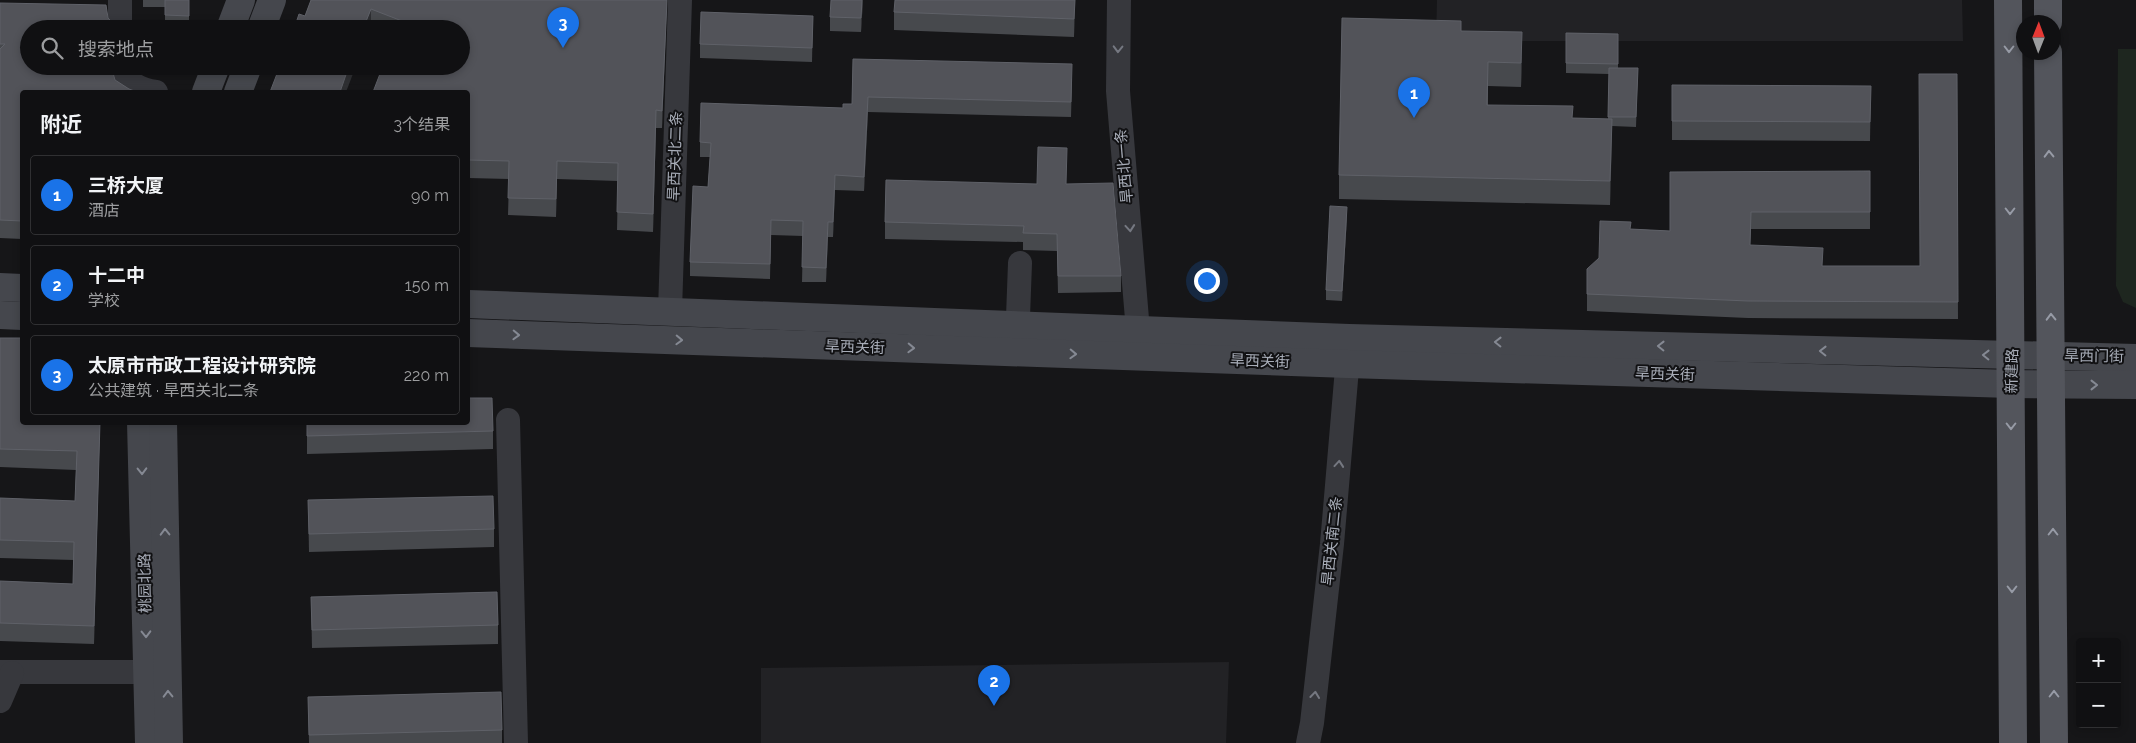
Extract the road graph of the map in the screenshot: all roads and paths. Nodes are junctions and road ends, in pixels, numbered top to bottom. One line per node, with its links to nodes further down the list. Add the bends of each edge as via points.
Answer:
1 (120, 0): 9 (street)
2 (241, 0): 10 (main road)
3 (272, 0): 11 (main road)
4 (680, 0): 23 (street, 旱西关北二条)
5 (1119, 0): 26 (street, 旱西北一条, one-way to 26, via 1118,91)
6 (2008, 0): 30 (main road, 新建路, one-way to 30)
7 (2048, 0): 8 (main road)
8 (2048, 15)
9 (120, 20)
10 (233, 20)
11 (264, 20)
12 (2048, 60): 31 (main road, one-way to 12)
13 (124, 75): 16 (street, via 137,87)
14 (213, 75): 17 (main road)
15 (245, 75): 18 (main road)
16 (148, 90)
17 (207, 90)
18 (239, 90)
19 (1020, 263): 28 (street)
20 (0, 287): 21 (main road)
21 (20, 288)
22 (470, 304): 23 (main road, 旱西关街)
23 (670, 311): 28 (main road, 旱西关街)
24 (0, 315): 25 (main road)
25 (20, 316)
26 (1138, 331): 28 (main road, 旱西关街); 29 (main road, 旱西关街)
27 (470, 333): 28 (main road, 旱西关街, one-way to 28)
28 (1017, 339): 29 (main road, 旱西关街, one-way to 29)
29 (1349, 351): 30 (main road, 旱西关街, one-way to 29); 33 (main road, 旱西关街); 45 (street, 旱西关南二条, one-way to 29, via 1331,553)
30 (2012, 355): 31 (main road, 旱西关街); 33 (main road, 新建路)
31 (2052, 355): 32 (main road, 旱西门街); 34 (main road)
32 (2136, 358)
33 (2011, 384): 34 (main road, 旱西关街); 46 (main road, 新建路, one-way to 46)
34 (2052, 384): 35 (main road, 旱西门街, one-way to 35); 47 (main road, one-way to 34)
35 (2136, 385)
36 (508, 420): 44 (street)
37 (141, 425): 40 (main road, 桃园北路, one-way to 40)
38 (164, 425): 43 (main road, one-way to 38)
39 (6, 672): 40 (street); 41 (street)
40 (147, 672): 42 (main road, 桃园北路)
41 (0, 701)
42 (149, 743)
43 (169, 743)
44 (516, 743)
45 (1308, 743)
46 (2013, 743)
47 (2054, 743)

